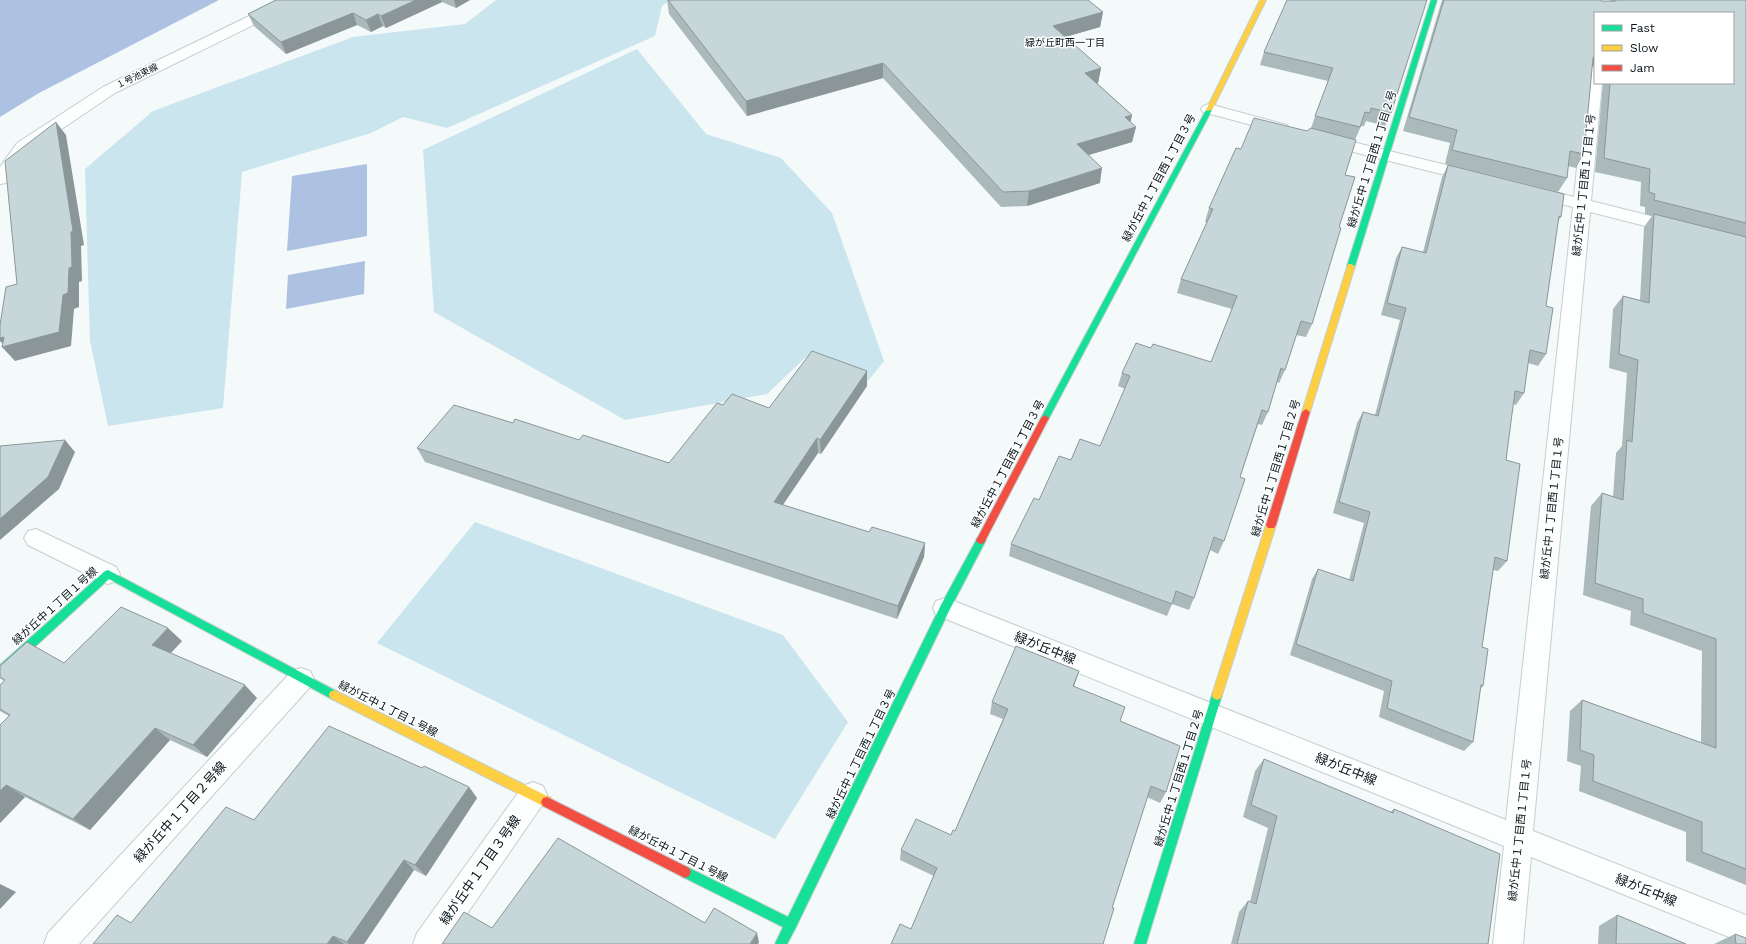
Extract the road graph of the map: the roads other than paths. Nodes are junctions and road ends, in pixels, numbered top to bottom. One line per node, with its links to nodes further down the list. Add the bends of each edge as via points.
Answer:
1 (293, 0): 7 (street, １号池東線, via 109,90 23,147)
2 (1263, 0): 5 (street, 緑が丘中１丁目西１丁目３号)
3 (1434, 0): 6 (street, 緑が丘中１丁目西１丁目２号)
4 (1594, 81): 10 (street, 緑が丘中１丁目西１丁目１号)
5 (1209, 109): 6 (street); 14 (street, 緑が丘中１丁目西１丁目３号)
6 (1386, 156): 8 (street); 17 (street, 緑が丘中１丁目西１丁目２号)
7 (0, 179)
8 (1492, 182)
9 (1522, 189): 10 (street)
10 (1582, 204): 11 (street); 19 (street, 緑が丘中１丁目西１丁目１号)
11 (1694, 232)
12 (36, 538): 13 (street)
13 (108, 574): 15 (street, 緑が丘中１丁目１号線); 16 (street, 緑が丘中１丁目１号線)
14 (945, 608): 17 (street, 緑が丘中線); 20 (street, 緑が丘中１丁目西１丁目３号)
15 (0, 672)
16 (301, 679): 18 (street, 緑が丘中１丁目１号線); 22 (street, 緑が丘中１丁目２号線)
17 (1211, 715): 19 (street, 緑が丘中線); 25 (street, 緑が丘中１丁目西１丁目２号)
18 (533, 795): 20 (street, 緑が丘中１丁目１号線); 23 (street, 緑が丘中１丁目３号線)
19 (1519, 839): 21 (street, 緑が丘中線); 26 (street, 緑が丘中１丁目西１丁目１号)
20 (791, 924): 24 (street, 緑が丘中１丁目西１丁目３号)
21 (1746, 930)
22 (59, 944)
23 (428, 944)
24 (781, 944)
25 (1140, 944)
26 (1508, 944)

